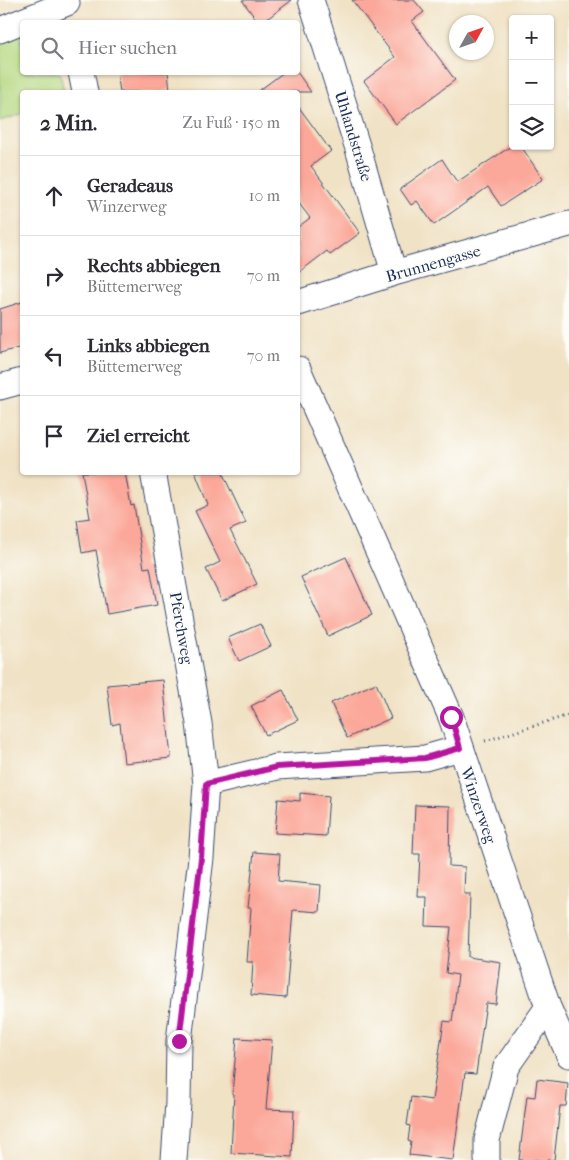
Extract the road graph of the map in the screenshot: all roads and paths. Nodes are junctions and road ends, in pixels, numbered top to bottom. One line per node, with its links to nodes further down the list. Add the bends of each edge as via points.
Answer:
1 (311, 0): 9 (street, Uhlandstraße)
2 (68, 8): 3 (street)
3 (31, 20)
4 (20, 24): 5 (street)
5 (0, 30)
6 (82, 75): 7 (street)
7 (85, 90)
8 (569, 224): 9 (street, Brunnengasse)
9 (394, 273): 10 (street, Brunnengasse)
10 (300, 302)
11 (300, 374): 16 (street, Winzerweg, via 451,717)
12 (20, 382): 13 (street)
13 (0, 387)
14 (154, 475): 17 (street, Pferchweg, via 199,723)
15 (569, 716): 16 (path)
16 (460, 748): 17 (street, via 425,758 277,767); 18 (street, Winzerweg)
17 (206, 784): 20 (street, Pferchweg, via 201,858 179,1041)
18 (548, 1007): 19 (street, Winzerweg); 21 (street, via 506,1067 487,1140)
19 (569, 1055)
20 (174, 1160)
21 (487, 1160)

